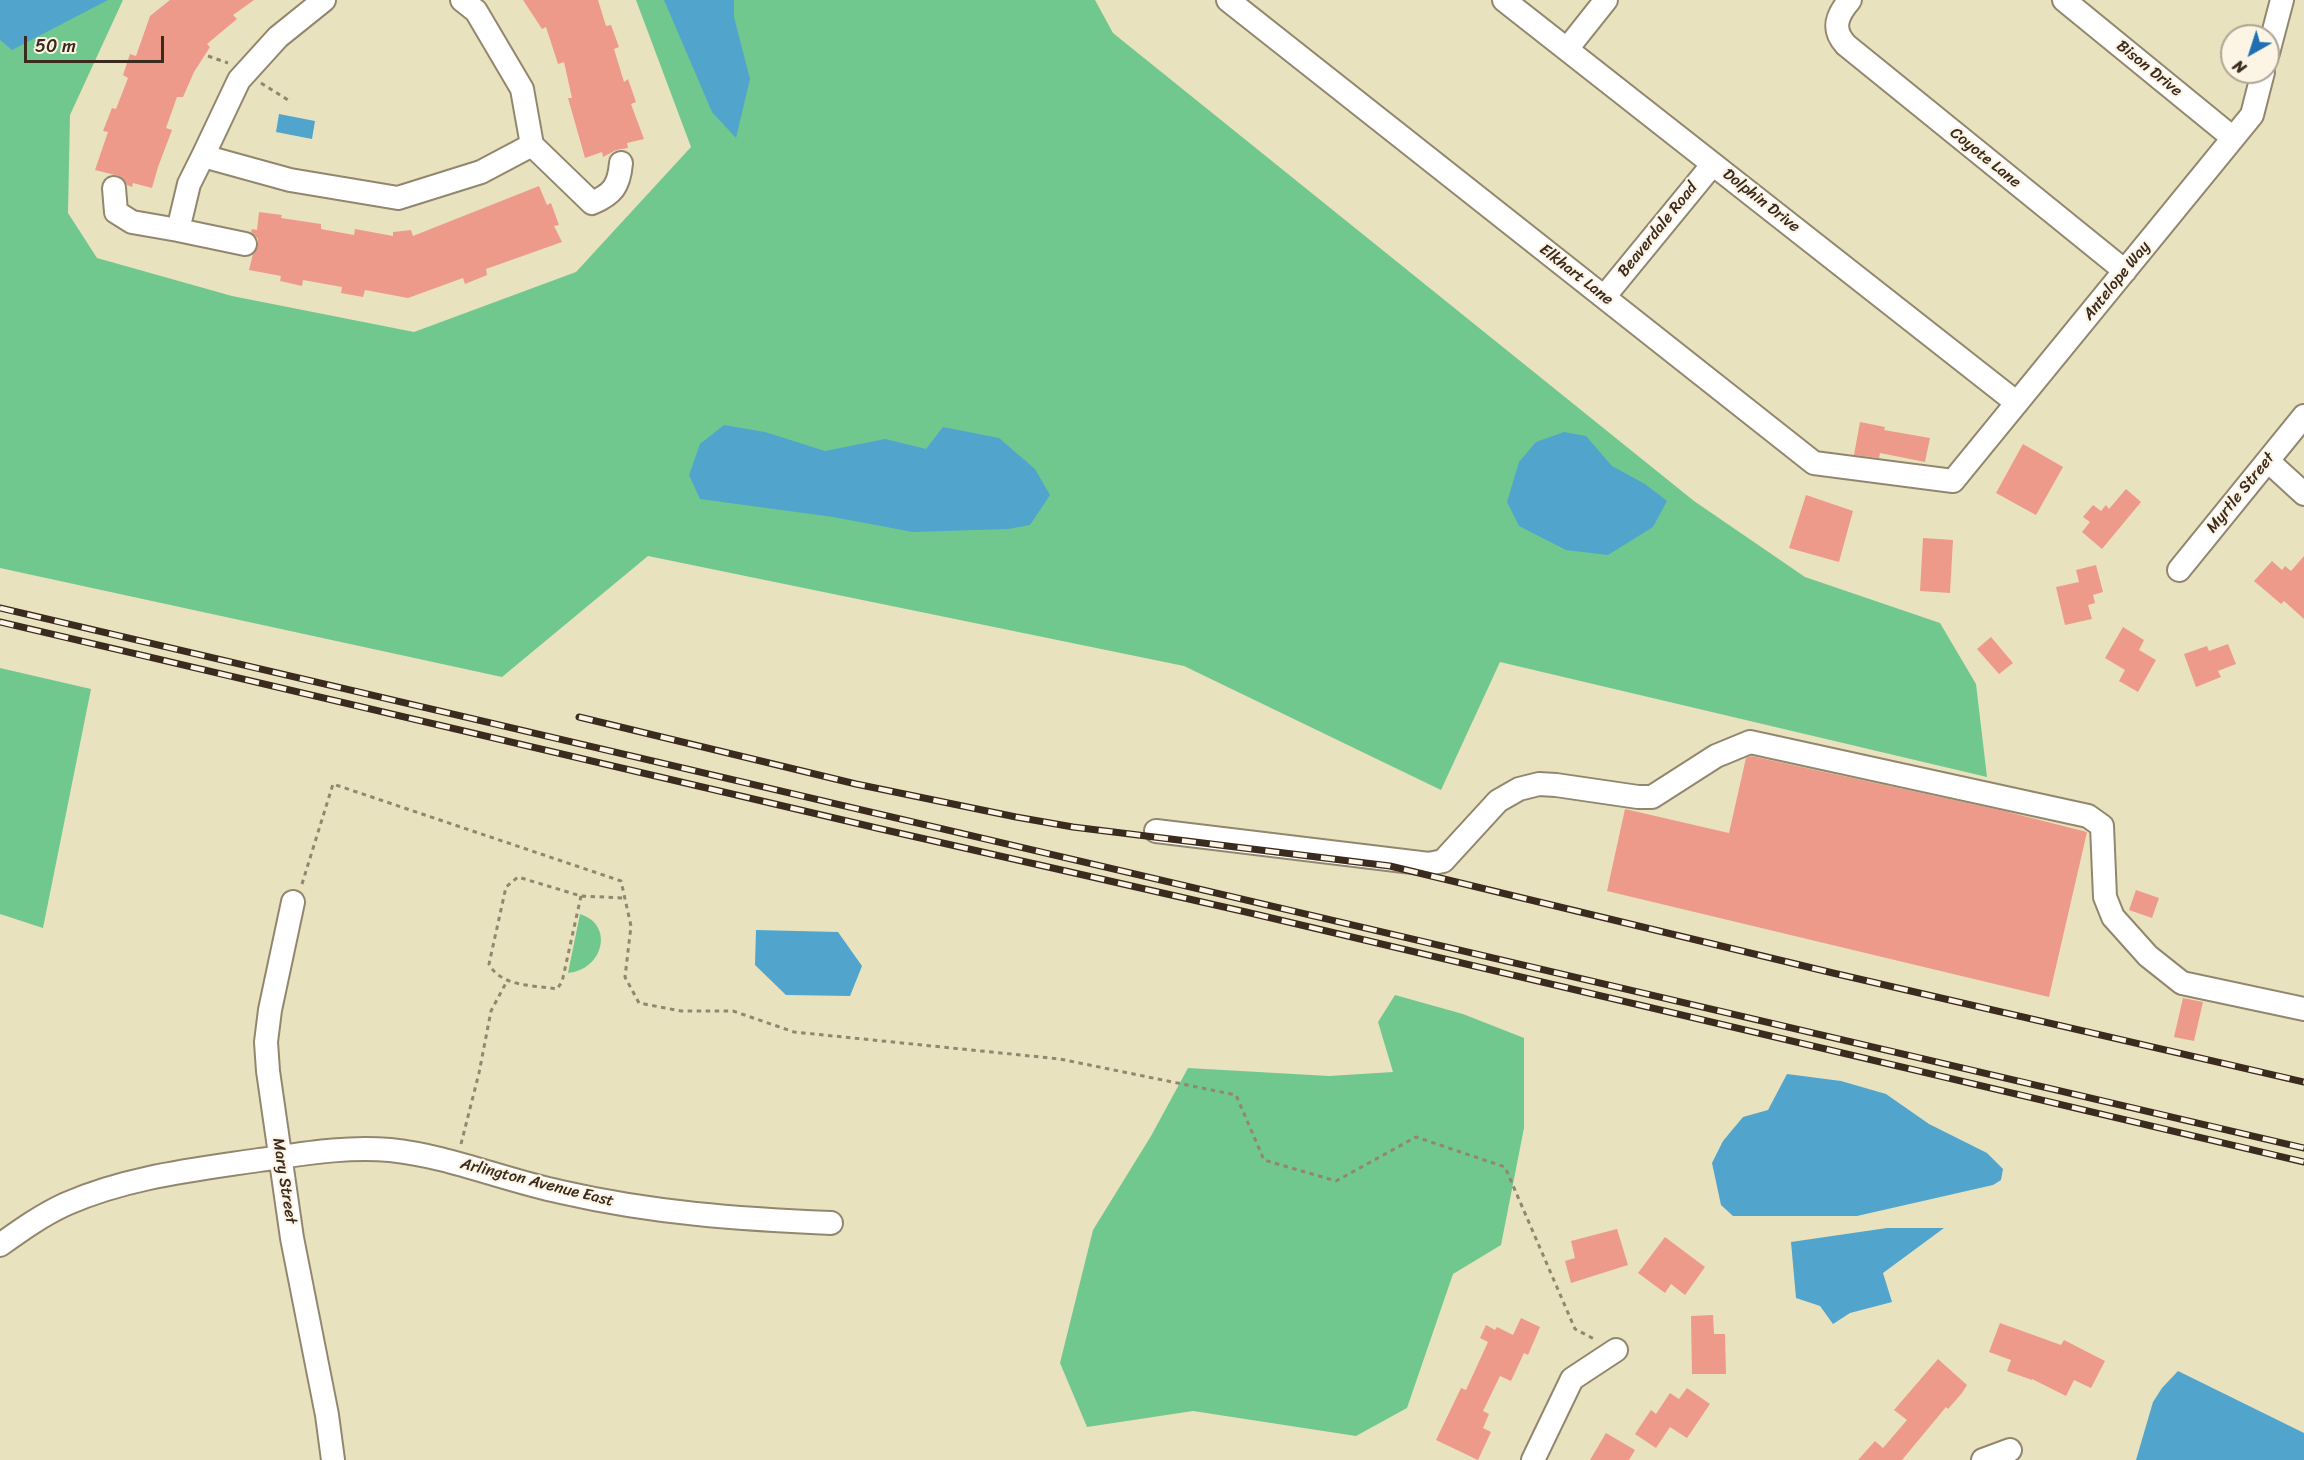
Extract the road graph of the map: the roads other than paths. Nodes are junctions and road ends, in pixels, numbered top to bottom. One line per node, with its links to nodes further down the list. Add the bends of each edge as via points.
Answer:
1 (324, 0): 14 (street, via 278,37 239,80)
2 (462, 0): 13 (street, via 476,11 522,89)
3 (1228, 0): 21 (street, Elkhart Lane)
4 (1504, 0): 10 (street, Dolphin Drive)
5 (1606, 0): 10 (street)
6 (1850, 0): 20 (street, Coyote Lane, via 1837,19 1840,39 1846,45)
7 (2064, 0): 12 (street, Bison Drive)
8 (2282, 0): 9 (street)
9 (2276, 24)
10 (1567, 49): 16 (street, Dolphin Drive)
11 (2260, 84): 12 (street, Antelope Way, via 2252,115)
12 (2233, 138): 20 (street, Antelope Way)
13 (532, 145): 14 (street, via 481,172 398,198 290,180); 15 (street, via 592,202 606,197 620,180)
14 (203, 156): 18 (street, via 189,184)
15 (621, 163)
16 (1713, 164): 21 (street, Beaverdale Road); 22 (street, Dolphin Drive)
17 (114, 188): 18 (street, via 116,212 132,222)
18 (178, 230): 19 (street)
19 (245, 244)
20 (2125, 271): 22 (street, Antelope Way)
21 (1604, 297): 25 (street, Elkhart Lane, via 1814,463)
22 (2017, 402): 25 (street, Antelope Way)
23 (2304, 416): 24 (street, Myrtle Street)
24 (2268, 461): 26 (street); 27 (street, Myrtle Street)
25 (1953, 481)
26 (2304, 494)
27 (2179, 570)
28 (1156, 831): 30 (street, via 1429,864 1443,861 1498,801 1519,789 1539,784 1652,796 1716,756 1750,742 2088,816 2102,826 2104,833 2103,880 2113,917 2148,956 2182,982)
29 (294, 902): 31 (street, Mary Street, via 266,1042)
30 (2304, 1009)
31 (280, 1157): 32 (street, Arlington Avenue East, via 347,1149 423,1154 559,1192 629,1206 682,1214); 33 (street, Arlington Avenue East, via 167,1174 105,1189 64,1205); 36 (street, Mary Street)
32 (831, 1222)
33 (0, 1245)
34 (1617, 1350): 37 (street, via 1572,1379)
35 (2010, 1450): 38 (street)
36 (333, 1460)
37 (1533, 1460)
38 (1983, 1460)

